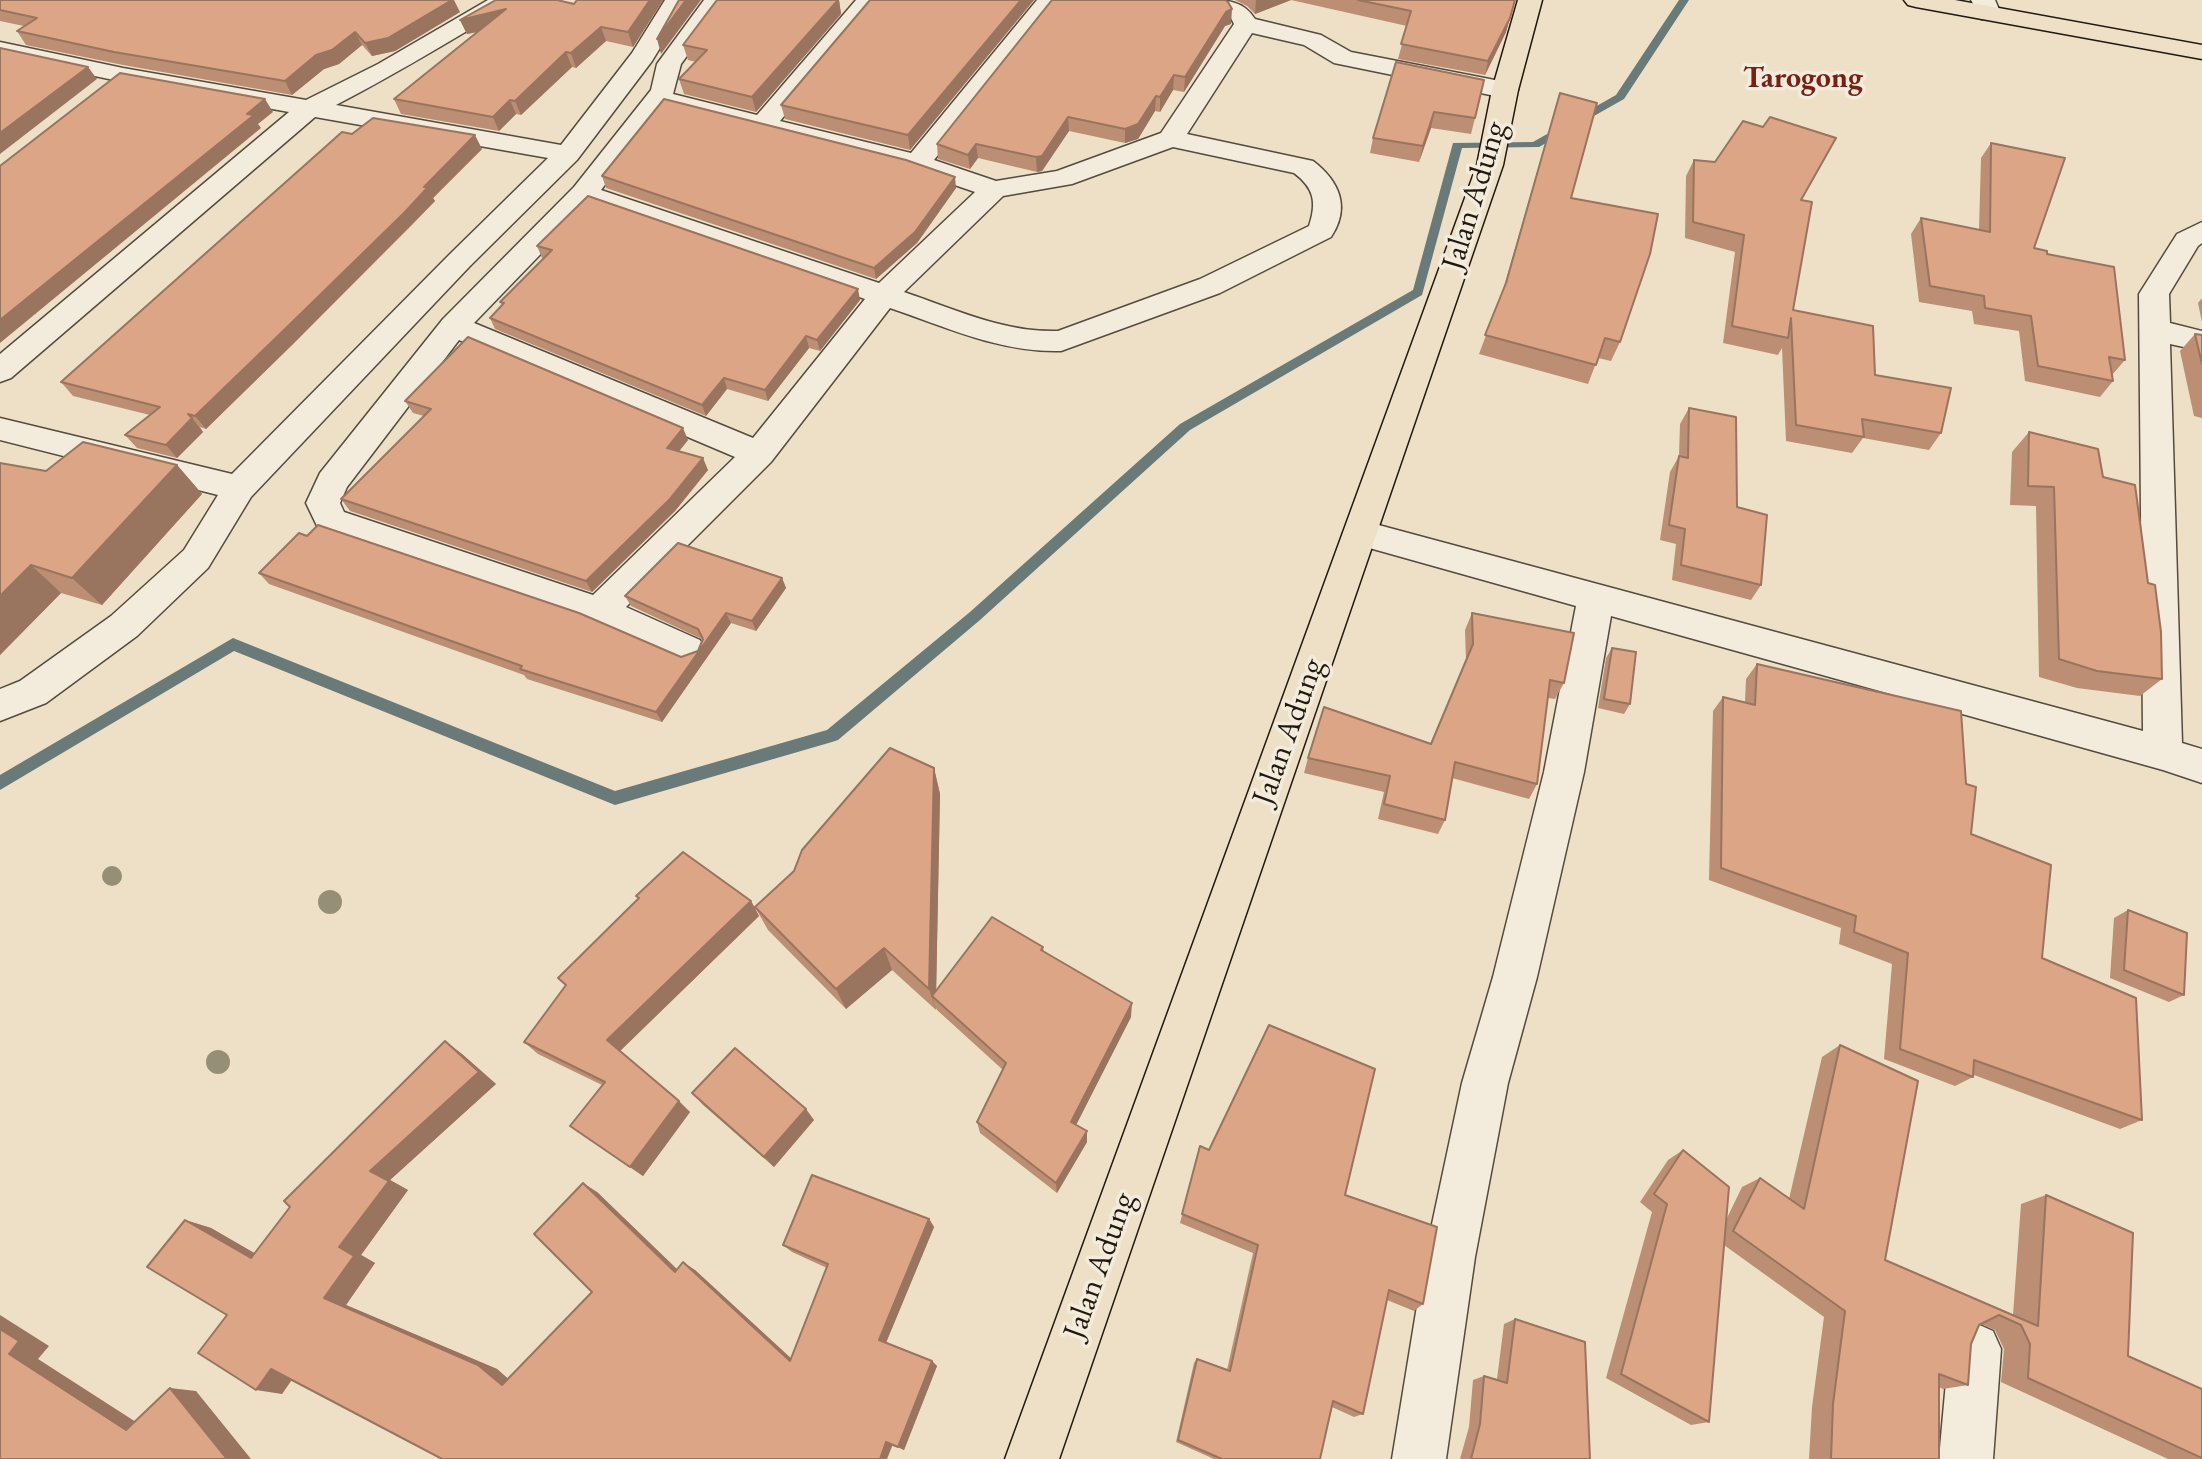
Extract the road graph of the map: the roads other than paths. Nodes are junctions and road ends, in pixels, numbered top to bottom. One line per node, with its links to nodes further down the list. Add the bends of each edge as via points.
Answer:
1 (677, 0): 22 (street, via 643,56)
2 (716, 0): 18 (street, via 669,64)
3 (1049, 0): 23 (street)
4 (1215, 0): 12 (street, via 1239,10)
5 (1530, 0): 16 (main road, Jalan Adung)
6 (1916, 0): 11 (main road)
7 (453, 2): 9 (street)
8 (836, 3): 10 (street)
9 (499, 4): 19 (street)
10 (865, 4): 20 (street)
11 (1986, 7): 14 (main road)
12 (1246, 24): 16 (street, via 1312,40 1343,58); 21 (street)
13 (0, 49): 15 (street)
14 (2202, 52)
15 (123, 75): 17 (street); 19 (street)
16 (1508, 80): 35 (main road, Jalan Adung, via 1494,150)
17 (92, 98)
18 (657, 98): 20 (street); 25 (street)
19 (310, 108): 22 (street); 31 (street)
20 (764, 123): 23 (street)
21 (1171, 139): 24 (street, via 1062,178); 27 (street, via 1303,167 1319,178 1329,194 1321,231 1210,286 1061,341 1006,337)
22 (568, 154): 34 (street)
23 (917, 163): 24 (street)
24 (994, 189): 27 (street)
25 (584, 193): 27 (street); 28 (street)
26 (2202, 231): 29 (street, via 2187,240 2154,294)
27 (884, 295): 33 (street)
28 (454, 326): 33 (street); 37 (street, via 332,482 323,503 331,521)
29 (2155, 330): 30 (street); 40 (street)
30 (2202, 341)
31 (0, 371)
32 (0, 429): 34 (street)
33 (760, 454): 37 (street)
34 (239, 488): 39 (street, via 196,559 124,626 33,691)
35 (1360, 533): 36 (street); 43 (main road, Jalan Adung)
36 (1596, 597): 40 (street); 44 (street, via 1564,772 1485,1083 1450,1257)
37 (599, 611): 38 (street)
38 (687, 650)
39 (0, 705)
40 (2163, 753): 41 (street)
41 (2202, 766)
42 (1975, 1349): 45 (street)
43 (1031, 1459)
44 (1419, 1459)
45 (1966, 1459)

